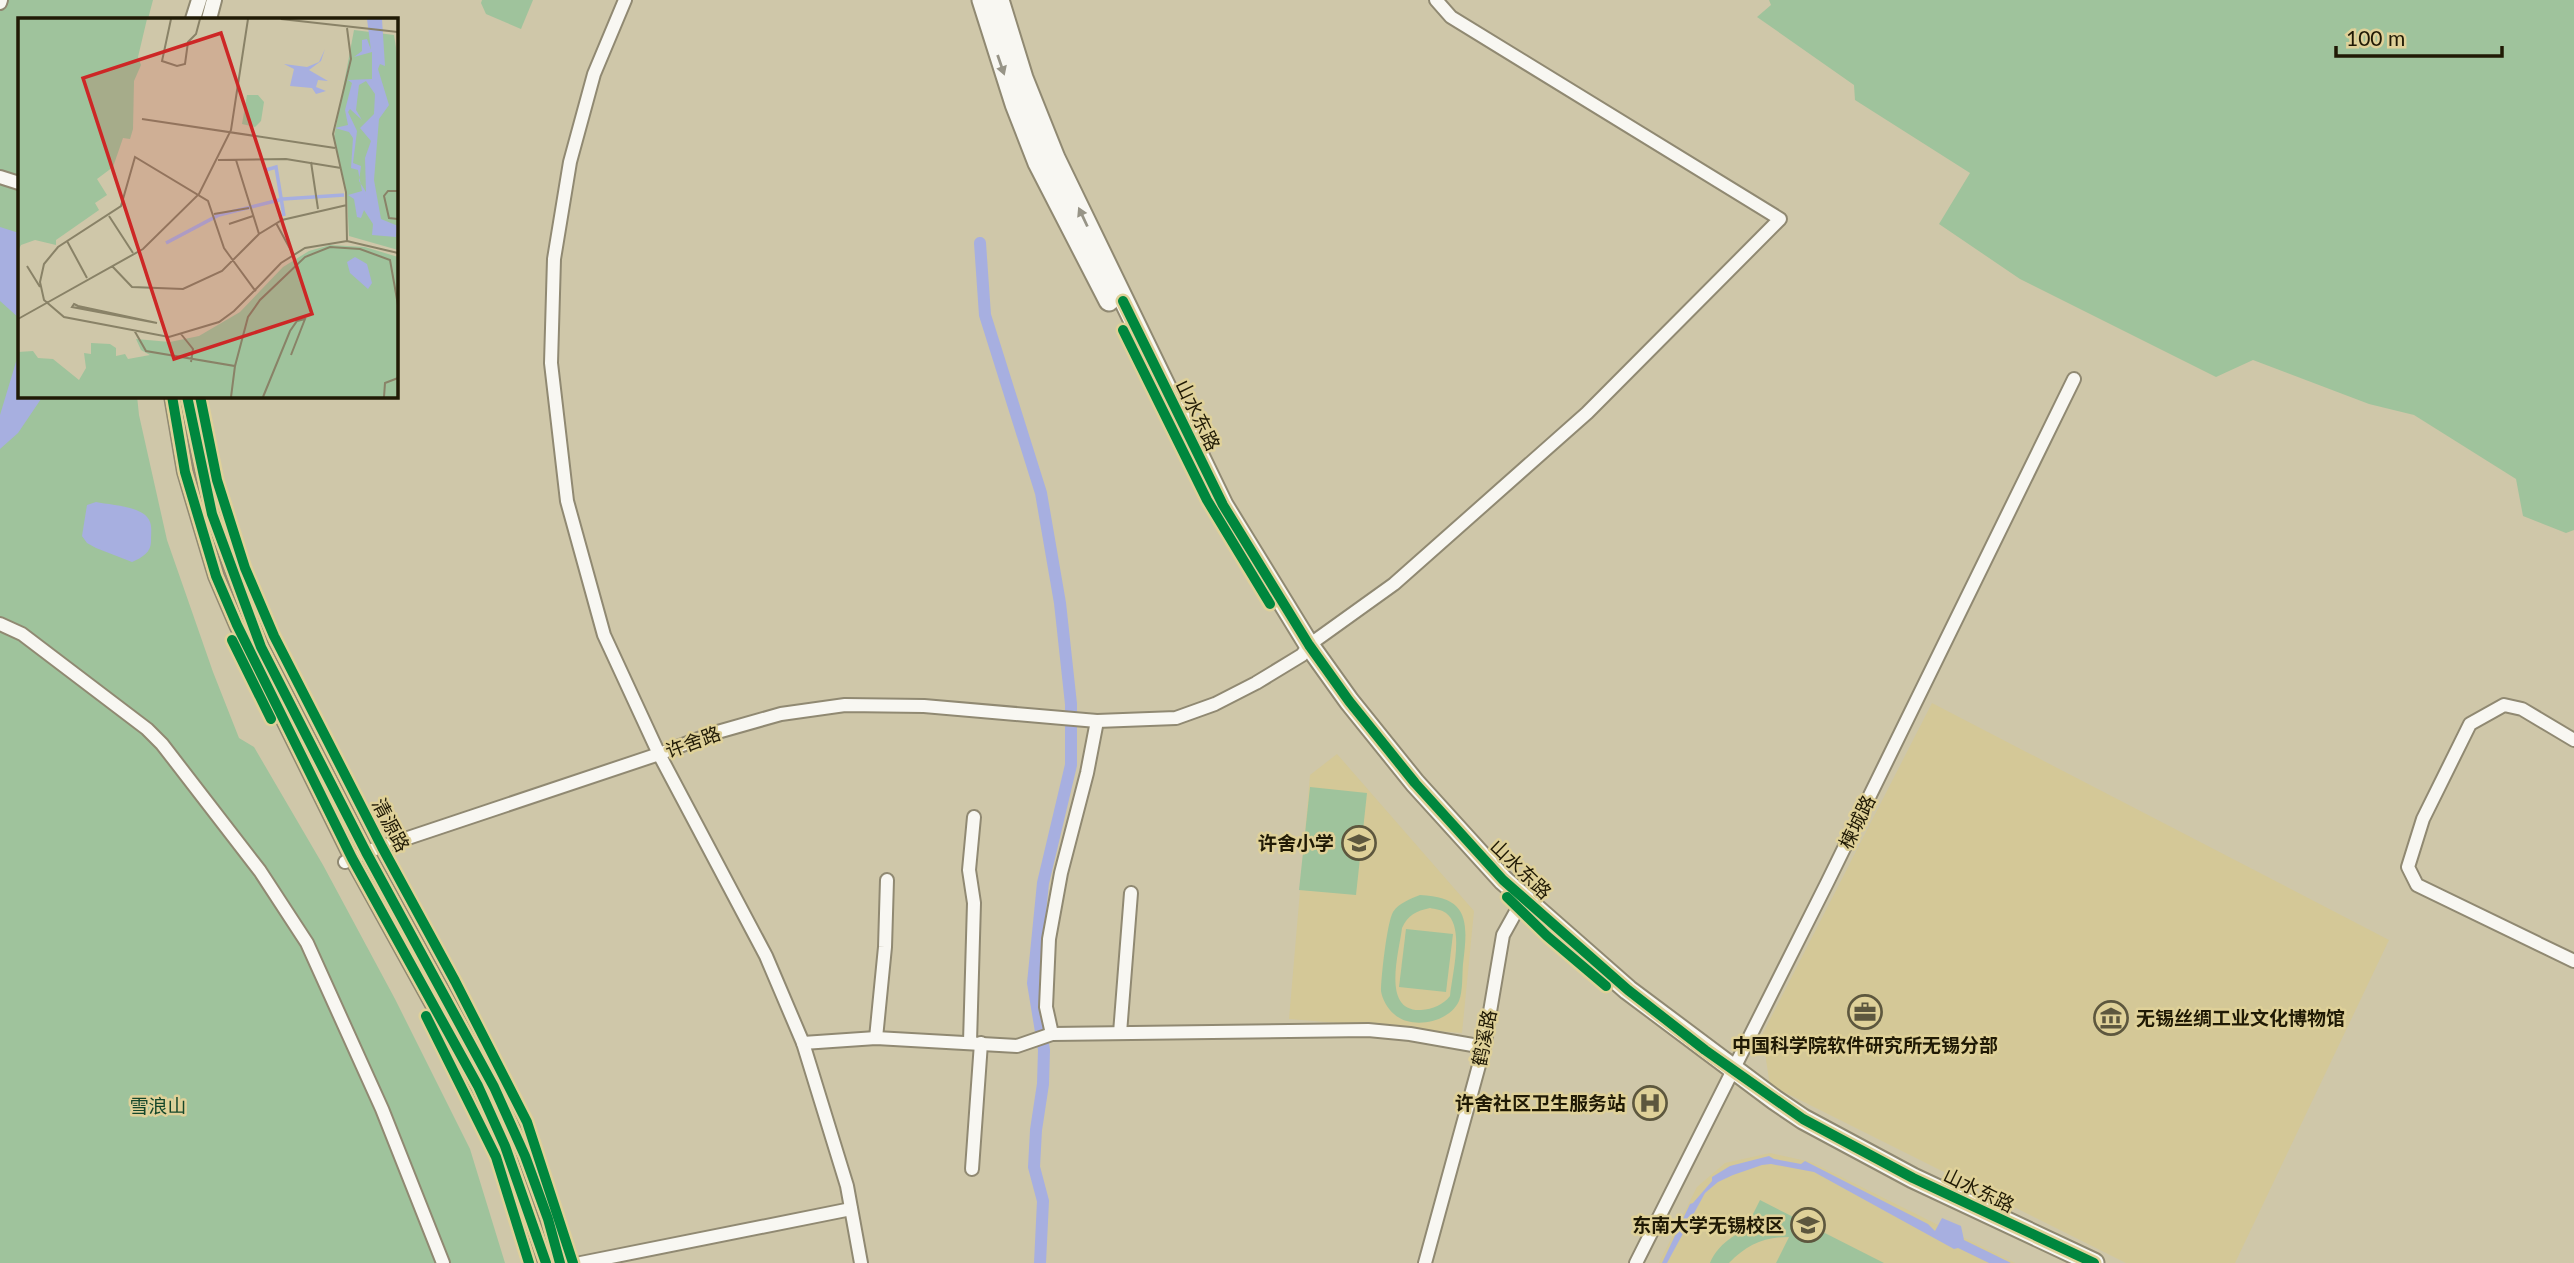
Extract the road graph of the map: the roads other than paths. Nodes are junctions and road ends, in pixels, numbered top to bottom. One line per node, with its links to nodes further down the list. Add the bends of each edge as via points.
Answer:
1 (198, 0): 7 (street)
2 (214, 0): 8 (street)
3 (625, 0): 18 (street, via 594,74 570,162 554,259 551,363 567,501 604,635)
4 (982, 0): 15 (highway, 山水东路, one-way to 15, via 1014,104 1055,199 1206,500 1245,566)
5 (999, 0): 15 (highway, 山水东路, one-way to 5, via 1223,505 1055,158)
6 (1436, 0): 15 (street, 许舍路, via 1451,17 1780,219 1587,413 1394,584)
7 (192, 18)
8 (209, 18)
9 (0, 177): 10 (street)
10 (18, 183)
11 (2074, 379): 32 (street, 楝城路)
12 (172, 397): 21 (street, via 185,472 216,576)
13 (187, 397): 20 (street, 清源路, via 212,514 261,647)
14 (0, 624): 35 (street, via 22,634 147,729 260,871 307,943 382,1109)
15 (1306, 650): 16 (street, 许舍路, via 1256,683 1176,718); 24 (highway, 山水东路, via 1415,783)
16 (1094, 720): 18 (street, 许舍路, via 924,706 845,705 781,714); 27 (street, via 1087,773 1049,939 1046,1007)
17 (2574, 740): 25 (street, via 2522,709 2504,705 2470,724 2423,819 2408,867 2417,885)
18 (659, 754): 20 (street, 许舍路); 30 (street, via 766,956)
19 (974, 817): 29 (street, via 970,870)
20 (366, 852): 21 (street, 许舍路); 37 (street, 清源路, via 494,1087 548,1219)
21 (349, 860): 36 (street, via 478,1086 505,1146)
22 (887, 880): 28 (street)
23 (1131, 893): 26 (street)
24 (1523, 904): 31 (street, 鹤溪路, via 1503,935); 32 (highway, 山水东路)
25 (2574, 961)
26 (1120, 1033): 27 (street); 31 (street, via 1368,1030)
27 (1052, 1034): 29 (street, via 1019,1045)
28 (876, 1038): 29 (street); 30 (street)
29 (976, 1042): 33 (street)
30 (803, 1043): 34 (street)
31 (1484, 1047): 40 (street, 鹤溪路)
32 (1729, 1074): 41 (street, 楝城路); 42 (highway, 山水东路, via 1793,1123 1868,1166); 43 (highway, 山水东路, via 1901,1171)
33 (972, 1168)
34 (851, 1209): 38 (street); 39 (street)
35 (443, 1263)
36 (546, 1263)
37 (560, 1263)
38 (581, 1263)
39 (861, 1263)
40 (1425, 1263)
41 (1636, 1263)
42 (2066, 1263)
43 (2094, 1263)

